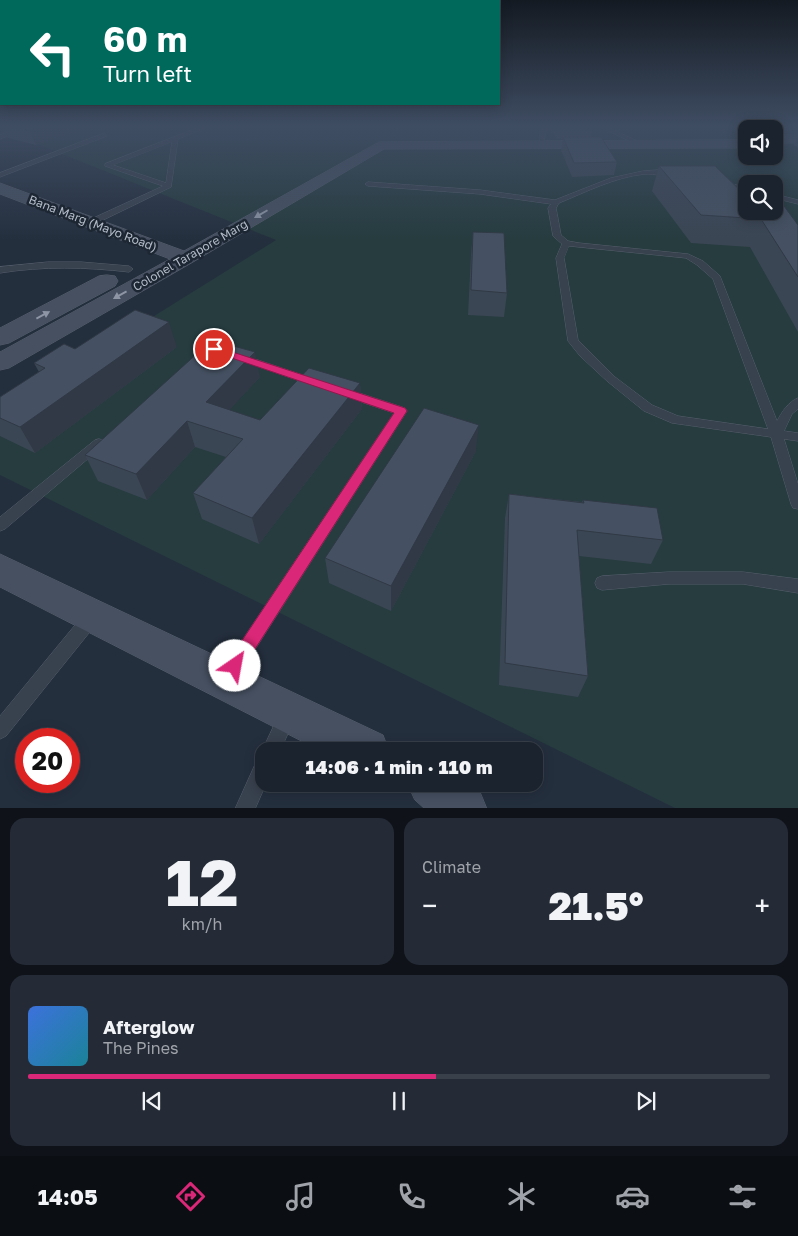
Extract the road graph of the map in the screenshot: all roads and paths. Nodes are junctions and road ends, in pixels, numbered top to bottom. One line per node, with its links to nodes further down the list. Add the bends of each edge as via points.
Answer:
1 (28, 164): 6 (lane)
2 (110, 164): 10 (lane, via 107,165)
3 (172, 164): 10 (lane)
4 (333, 164): 18 (street, Colonel Tarapore Marg)
5 (341, 164): 19 (street, Colonel Tarapore Marg, one-way to 19)
6 (0, 174)
7 (681, 175): 14 (lane, via 646,171)
8 (713, 182): 12 (lane)
9 (368, 184): 14 (lane, via 480,192)
10 (169, 186): 16 (lane)
11 (0, 188): 16 (street, Bana Marg (Mayo Road))
12 (738, 188)
13 (783, 198): 15 (lane)
14 (556, 202): 17 (lane, via 552,208 557,236)
15 (798, 202)
16 (92, 222): 18 (street, Bana Marg (Mayo Road))
17 (566, 243): 26 (lane, via 688,256 717,278); 26 (lane, via 560,258 573,341 611,379 648,408 676,420)
18 (165, 250): 19 (street, Bana Marg (Mayo Road)); 20 (street, Colonel Tarapore Marg)
19 (186, 258): 24 (street, Colonel Tarapore Marg, one-way to 24)
20 (128, 269): 21 (lane, via 52,264); 22 (street, Colonel Tarapore Marg, one-way to 20)
21 (0, 270)
22 (0, 338)
23 (233, 355): 35 (lane, via 401,411)
24 (0, 362)
25 (798, 402): 26 (lane, via 788,412)
26 (776, 434): 28 (lane); 29 (lane)
27 (108, 436): 30 (lane)
28 (798, 437)
29 (798, 504)
30 (0, 524)
31 (0, 570): 34 (street)
32 (602, 583): 33 (lane, via 669,578 743,578)
33 (798, 586)
34 (92, 616): 35 (street); 37 (lane)
35 (225, 681): 36 (street)
36 (288, 713): 38 (lane); 39 (street)
37 (0, 730)
38 (275, 742)
39 (348, 742)
40 (255, 786): 42 (lane)
41 (442, 792): 43 (street)
42 (245, 808)
43 (463, 808)

